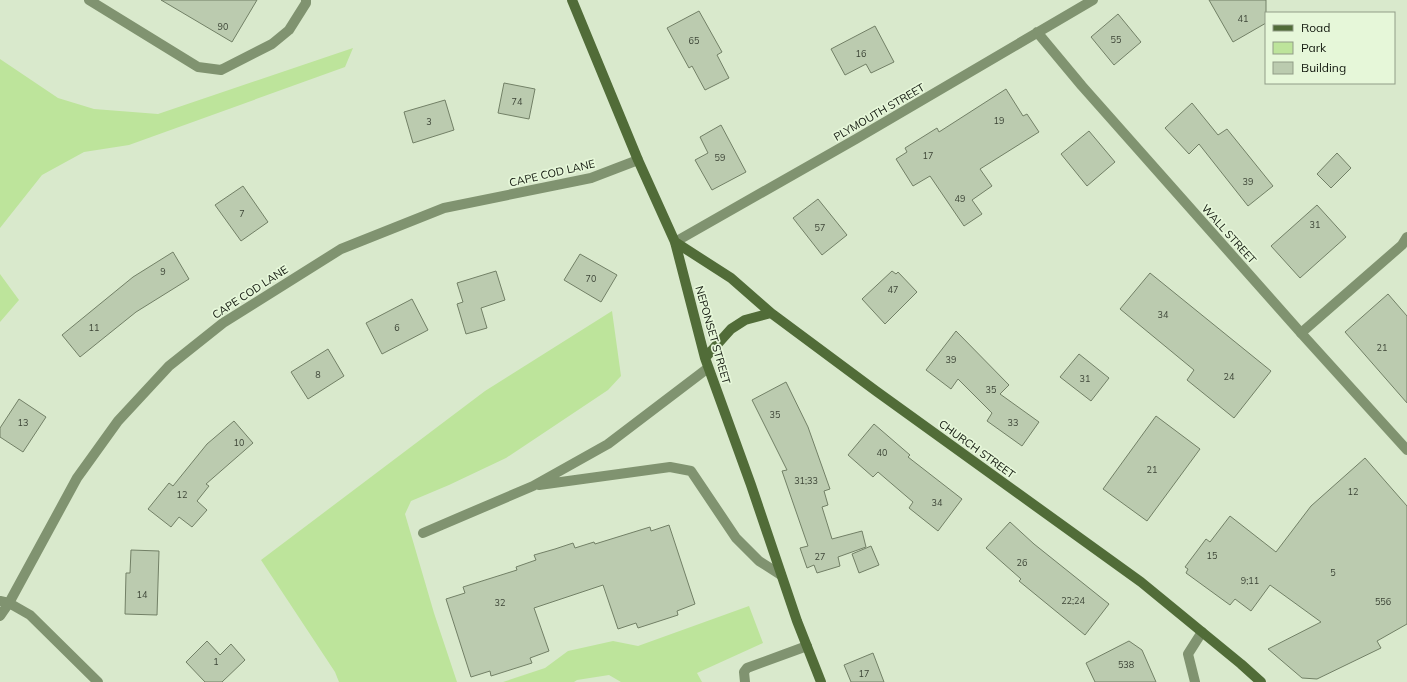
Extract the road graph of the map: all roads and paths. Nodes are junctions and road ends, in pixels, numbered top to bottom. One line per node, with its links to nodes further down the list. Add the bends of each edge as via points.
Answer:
1 (89, 0): 2 (street, via 198,67 221,70 272,44 289,30)
2 (306, 0)
3 (572, 0): 6 (main road, NEPONSET STREET)
4 (1093, 0): 5 (street, PLYMOUTH STREET)
5 (1037, 32): 8 (street, PLYMOUTH STREET); 10 (street, WALL STREET)
6 (638, 160): 8 (main road, NEPONSET STREET); 16 (street, CAPE COD LANE, via 591,178 444,208 341,249 223,323 169,366 118,421 77,478)
7 (1407, 237): 10 (street, via 1402,245)
8 (675, 242): 9 (main road, CHURCH STREET, via 731,278); 11 (main road, NEPONSET STREET)
9 (772, 313): 11 (main road, via 745,320 732,329); 18 (main road, CHURCH STREET, via 1141,582)
10 (1301, 333): 12 (street, WALL STREET)
11 (706, 363): 13 (street, via 608,444); 15 (main road, NEPONSET STREET)
12 (1407, 450)
13 (533, 486): 14 (street); 15 (street, via 670,467 691,471 736,538 759,561)
14 (424, 533)
15 (781, 575): 19 (main road, NEPONSET STREET)
16 (4, 602): 17 (street, CAPE COD LANE); 20 (street, via 30,615)
17 (0, 616)
18 (1202, 632): 23 (street, via 1188,654); 24 (main road, CHURCH STREET)
19 (807, 646): 21 (street, via 747,668 744,672); 22 (main road, NEPONSET STREET)
20 (98, 682)
21 (745, 682)
22 (821, 682)
23 (1195, 682)
24 (1261, 682)

